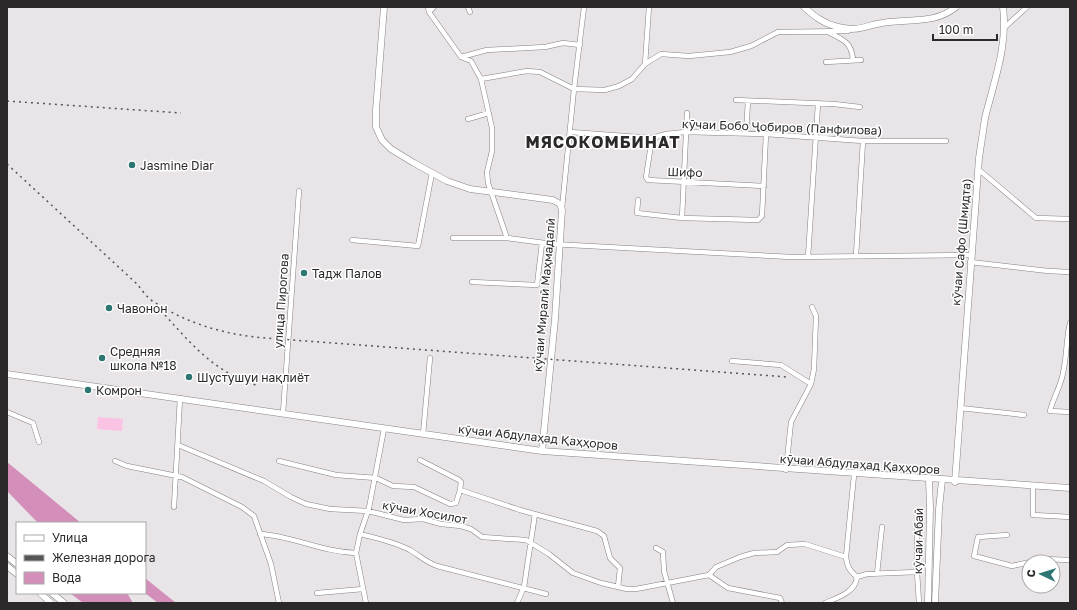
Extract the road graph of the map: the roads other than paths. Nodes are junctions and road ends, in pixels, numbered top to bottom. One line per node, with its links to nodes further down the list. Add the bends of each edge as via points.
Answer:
1 (384, 7): 39 (main road, кӯчаи Миралӣ Маҳмадалӣ, via 376,127 382,140 391,149)
2 (434, 7): 10 (street)
3 (468, 7): 11 (street)
4 (584, 7): 15 (street)
5 (649, 7): 20 (street)
6 (804, 7): 13 (main road, via 836,27)
7 (956, 7): 13 (main road, via 937,17 920,21 882,23)
8 (1003, 7): 12 (main road, кӯчаи Сафо (Шмидта))
9 (1027, 7): 12 (street)
10 (429, 10): 16 (street)
11 (470, 12)
12 (1005, 27): 38 (main road, кӯчаи Сафо (Шмидта), via 1003,51 985,120)
13 (858, 30): 14 (street)
14 (828, 32): 17 (street, via 845,41 852,50); 20 (street, via 778,32 751,46 730,52 689,56 662,54)
15 (580, 45): 16 (street, via 563,43 545,47 486,50); 22 (street)
16 (461, 57): 21 (street, via 471,61)
17 (853, 60): 18 (street); 19 (street)
18 (861, 60)
19 (826, 62)
20 (645, 64): 22 (street, via 632,79 619,86 605,90)
21 (481, 79): 22 (street, via 528,71 540,72); 27 (street)
22 (574, 89): 30 (street)
23 (736, 100): 24 (street)
24 (748, 101): 25 (street); 32 (street)
25 (818, 104): 26 (street); 34 (street)
26 (860, 107)
27 (489, 113): 29 (street); 43 (street, via 492,151 487,172)
28 (686, 113): 31 (street)
29 (468, 119)
30 (570, 132): 35 (street, кӯчаи Бобо Ҷобиров (Панфилова)); 45 (street)
31 (685, 132): 32 (street, кӯчаи Бобо Ҷобиров (Панфилова)); 35 (street, кӯчаи Бобо Ҷобиров (Панфилова)); 40 (street)
32 (746, 134): 33 (street, кӯчаи Бобо Ҷобиров (Панфилова))
33 (766, 134): 34 (street, кӯчаи Бобо Ҷобиров (Панфилова)); 41 (street)
34 (817, 137): 36 (street, кӯчаи Бобо Ҷобиров (Панфилова)); 54 (street)
35 (652, 138): 40 (street, Шифо, via 647,179)
36 (862, 141): 37 (street, кӯчаи Бобо Ҷобиров (Панфилова)); 53 (street)
37 (946, 141)
38 (978, 169): 47 (street, via 1036,218); 55 (main road, кӯчаи Сафо (Шмидта))
39 (432, 173): 43 (main road, кӯчаи Миралӣ Маҳмадалӣ, via 470,189); 50 (street, via 418,246)
40 (685, 182): 41 (street, Шифо); 46 (street)
41 (764, 186): 46 (street, via 762,216 758,220)
42 (299, 191): 68 (street, улица Пирогова)
43 (491, 192): 45 (main road, кӯчаи Миралӣ Маҳмадалӣ, via 553,200 560,204); 49 (street)
44 (638, 200): 46 (street, via 637,213)
45 (562, 210): 52 (main road, кӯчаи Миралӣ Маҳмадалӣ)
46 (682, 218)
47 (1070, 219)
48 (453, 238): 49 (street)
49 (507, 238): 51 (street)
50 (352, 240)
51 (542, 243): 52 (street); 57 (street, via 537,286)
52 (560, 244): 54 (street, via 711,254); 74 (main road, кӯчаи Миралӣ Маҳмадалӣ)
53 (856, 256): 54 (street); 55 (street)
54 (808, 257)
55 (970, 259): 56 (street); 65 (main road, кӯчаи Сафо (Шмидта))
56 (1070, 272)
57 (472, 282)
58 (812, 307): 63 (street, via 816,316 816,328)
59 (1070, 322): 67 (street, via 1063,373 1050,411)
60 (430, 358): 71 (street)
61 (732, 361): 63 (street, via 780,365)
62 (7, 374): 64 (main road, кӯчаи Абдулаҳад Қаҳҳоров)
63 (811, 384): 78 (street, via 791,422)
64 (180, 398): 68 (main road, кӯчаи Абдулаҳад Қаҳҳоров); 73 (street)
65 (960, 408): 69 (street); 84 (main road, кӯчаи Сафо (Шмидта))
66 (7, 412): 72 (street, via 33,422)
67 (1070, 412)
68 (283, 413): 70 (main road, кӯчаи Абдулаҳад Қаҳҳоров)
69 (1024, 415)
70 (384, 429): 71 (main road, кӯчаи Абдулаҳад Қаҳҳоров); 81 (street)
71 (423, 434): 74 (main road, кӯчаи Абдулаҳад Қаҳҳоров)
72 (39, 442)
73 (178, 445): 80 (street); 89 (street, кӯчаи Хосилот, via 264,481 306,504 330,510)
74 (542, 451): 78 (main road, кӯчаи Абдулаҳад Қаҳҳоров)
75 (420, 460): 87 (street, via 459,480)
76 (115, 461): 80 (street)
77 (279, 461): 81 (street, via 336,475)
78 (786, 470): 79 (main road, кӯчаи Абдулаҳад Қаҳҳоров)
79 (854, 474): 82 (main road, кӯчаи Абдулаҳад Қаҳҳоров); 101 (street)
80 (176, 476): 88 (street); 94 (street, via 242,507 254,516)
81 (376, 478): 87 (street, via 393,486 414,487 450,504 456,503); 89 (street)
82 (929, 479): 83 (main road, кӯчаи Абдулаҳад Қаҳҳоров); 127 (main road, кӯчаи Абаӣ)
83 (942, 480): 84 (main road, кӯчаи Абдулаҳад Қаҳҳоров); 128 (main road, кӯчаи Абаӣ)
84 (955, 482): 85 (main road, кӯчаи Абдулаҳад Қаҳҳоров)
85 (1033, 487): 86 (main road, кӯчаи Абдулаҳад Қаҳҳоров); 91 (street, via 1033,515)
86 (1070, 488)
87 (460, 490): 90 (street)
88 (174, 507)
89 (368, 511): 95 (street); 97 (street, кӯчаи Хосилот, via 404,520 423,519 460,526 482,537 525,539)
90 (536, 514): 97 (street); 112 (street, via 588,528 604,536 610,558 620,568)
91 (1070, 517)
92 (917, 525): 105 (street)
93 (882, 527): 108 (street)
94 (260, 534): 99 (street, via 274,535 339,552); 120 (street, via 269,559)
95 (360, 534): 99 (street); 111 (street, via 398,544 437,566)
96 (1007, 535): 102 (street, via 978,537 974,556 1012,566 1044,559)
97 (532, 544): 111 (street); 112 (street, кӯчаи Хосилот, via 573,573 588,580)
98 (656, 548): 110 (street, via 663,552 664,571)
99 (356, 553): 113 (street)
100 (7, 556): 103 (main road)
101 (846, 557): 107 (street, кӯчаи Хосилот, via 805,544 787,545 777,552 754,553 740,557 716,567); 109 (street, via 850,572)
102 (1070, 560)
103 (16, 563)
104 (7, 566): 106 (main road)
105 (917, 572): 108 (street); 126 (street)
106 (16, 573)
107 (709, 574): 110 (street, кӯчаи Хосилот); 124 (street, via 728,588 780,598)
108 (877, 574): 109 (street)
109 (857, 577): 125 (street, via 857,583 846,594)
110 (668, 583): 112 (street, кӯчаи Хосилот, via 632,590); 123 (street)
111 (524, 587): 117 (street); 122 (street)
112 (618, 587)
113 (363, 589): 114 (street); 121 (street)
114 (317, 592)
115 (41, 594): 118 (main road)
116 (53, 594): 119 (main road)
117 (546, 594)
118 (51, 603)
119 (64, 603)
120 (279, 603)
121 (366, 603)
122 (517, 603)
123 (673, 603)
124 (782, 603)
125 (825, 603)
126 (919, 603)
127 (928, 603)
128 (935, 603)

